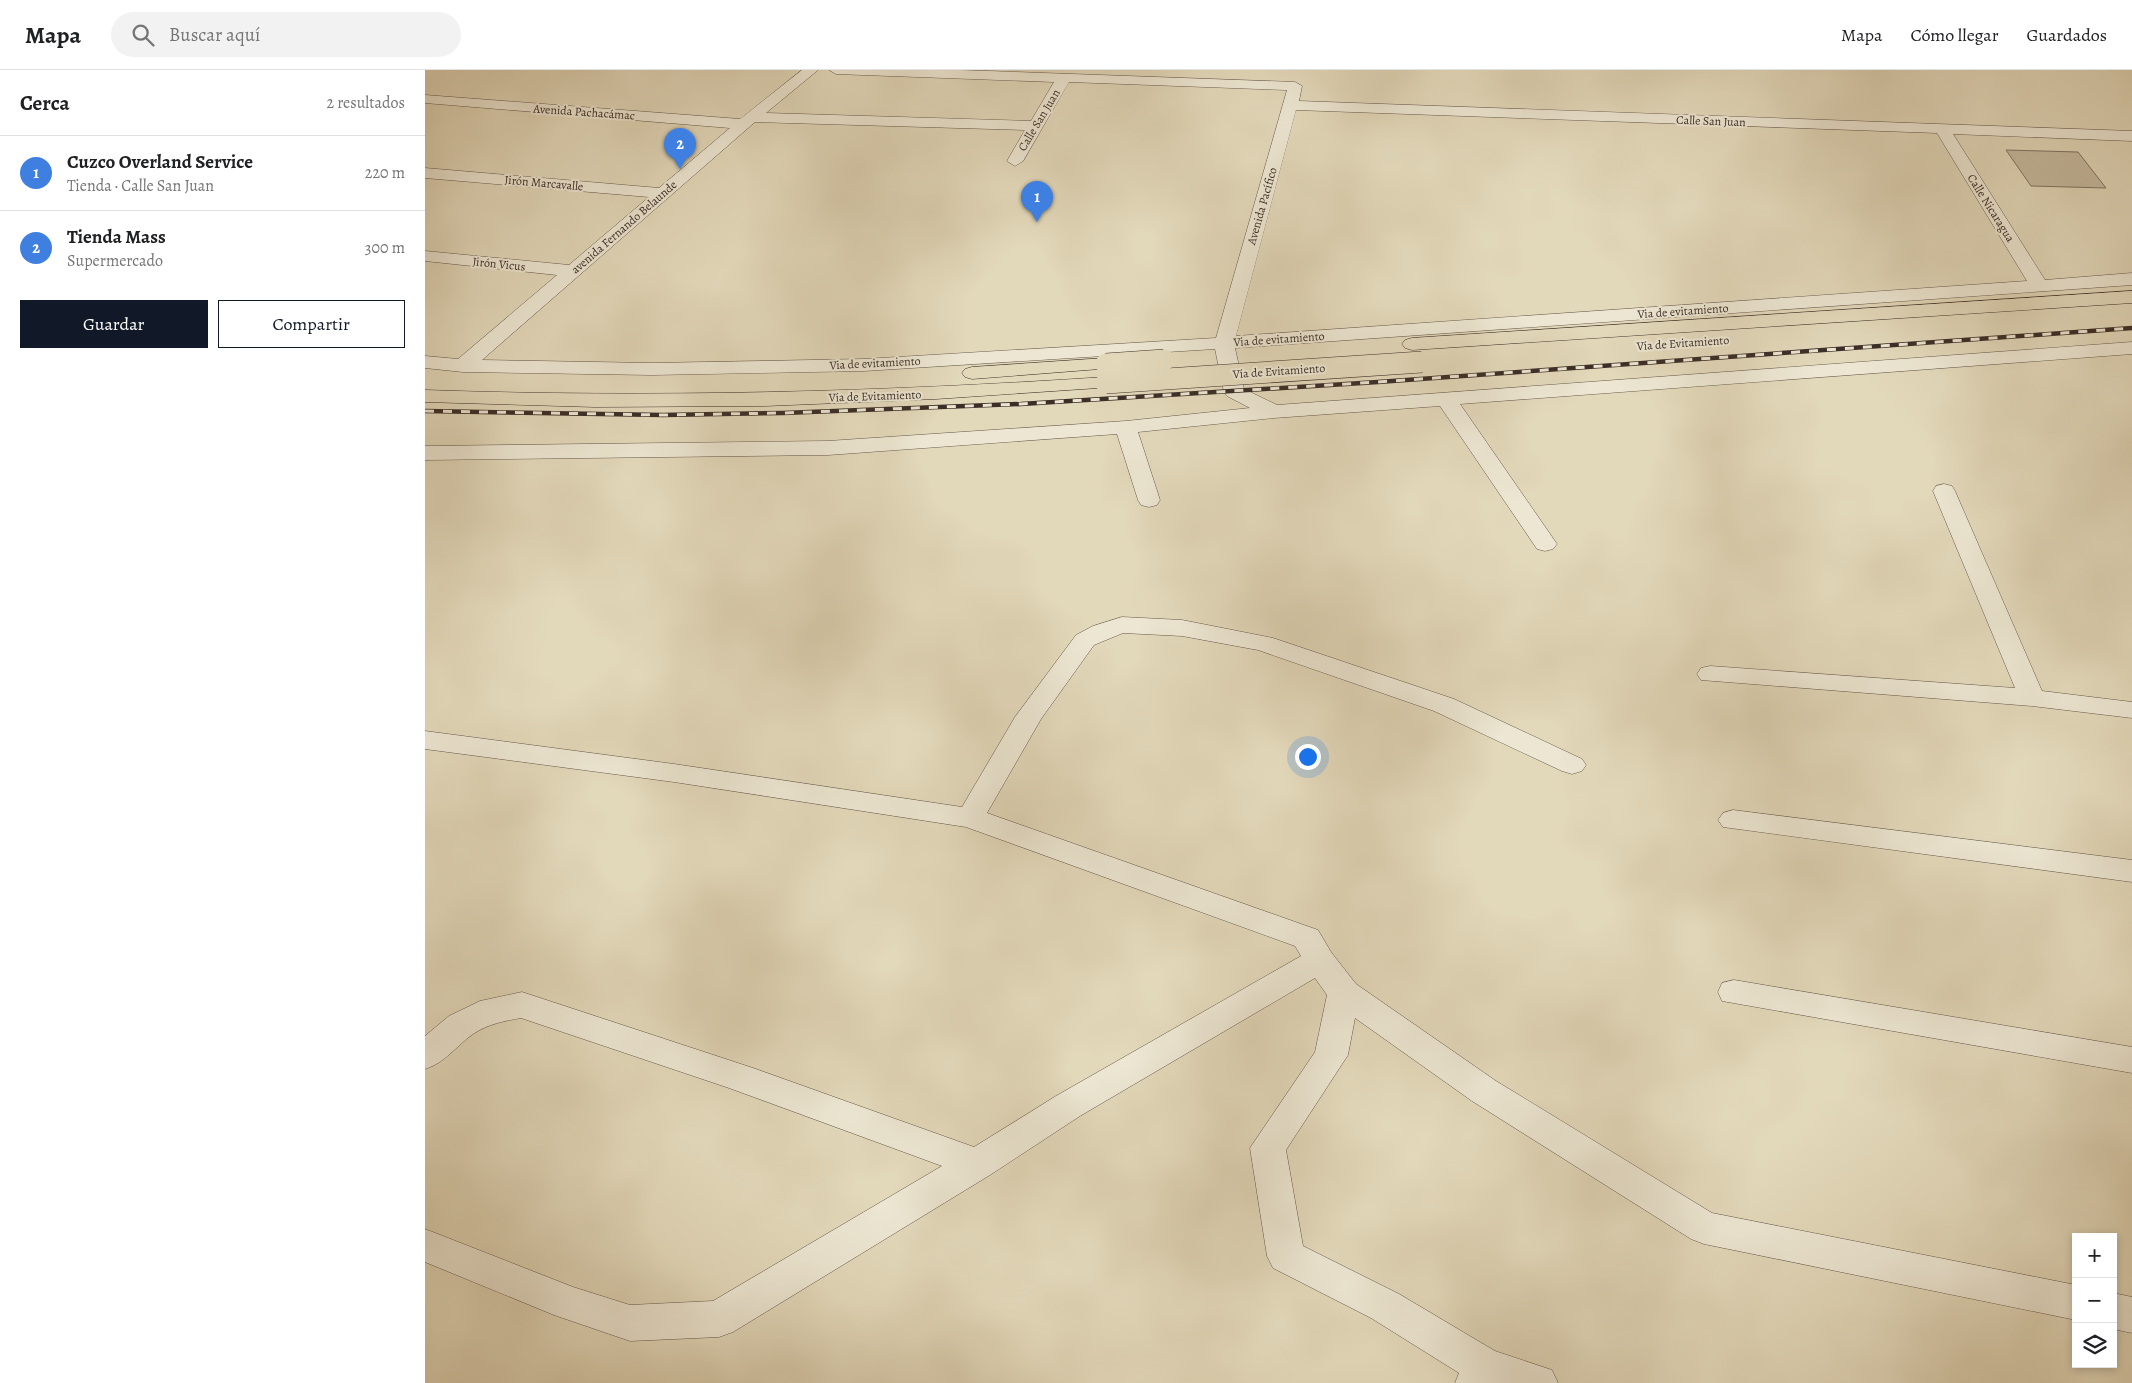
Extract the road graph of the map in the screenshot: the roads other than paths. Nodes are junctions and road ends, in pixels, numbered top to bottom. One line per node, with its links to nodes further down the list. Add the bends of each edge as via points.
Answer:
1 (811, 70): 7 (street, avenida Fernando Belaunde)
2 (836, 70): 3 (street, Calle San Juan)
3 (1064, 78): 4 (street, Calle San Juan); 8 (street, Calle San Juan)
4 (1298, 78): 6 (street, Avenida Pacífico)
5 (425, 99): 7 (street, Avenida Pachacámac)
6 (1291, 105): 9 (street, Calle San Juan); 20 (street, Avenida Pacífico)
7 (748, 121): 8 (street, Avenida Pachacámac); 13 (street, avenida Fernando Belaunde)
8 (1037, 126): 11 (street, Calle San Juan)
9 (1943, 130): 10 (street, Calle San Juan); 17 (street, Calle Nicaragua)
10 (2132, 136)
11 (1015, 161)
12 (425, 173): 13 (street, Jirón Marcavalle)
13 (664, 193): 15 (street, avenida Fernando Belaunde)
14 (425, 256): 15 (street, Jirón Vicus)
15 (573, 272): 24 (street, avenida Fernando Belaunde)
16 (2132, 280): 17 (street, Via de evitamiento)
17 (2040, 286): 20 (street, Via de evitamiento)
18 (2132, 297): 22 (highway, Vía de Evitamiento)
19 (2132, 313): 22 (highway, Vía de Evitamiento)
20 (1224, 343): 24 (street, Via de evitamiento, via 864,365 652,369); 29 (street, via 1234,392)
21 (2132, 348): 28 (street)
22 (1417, 353): 25 (highway, Vía de Evitamiento, bridge)
23 (425, 362): 24 (street, Via de evitamiento)
24 (463, 366)
25 (1106, 374): 26 (highway, Vía de Evitamiento, via 968,374 781,382 496,382); 27 (highway, Vía de Evitamiento, via 973,393 780,400 527,400)
26 (425, 378)
27 (425, 396)
28 (1447, 400): 29 (street); 34 (street)
29 (1275, 412): 30 (street)
30 (1126, 427): 31 (street, via 828,448); 33 (street)
31 (425, 453)
32 (1944, 491): 36 (street)
33 (1149, 500)
34 (1545, 544)
35 (1710, 674): 36 (street)
36 (2033, 698): 37 (street)
37 (2132, 710)
38 (425, 740): 40 (street, via 674,773)
39 (1572, 765): 40 (street, via 1443,705 1264,643 1181,628 1122,625 1085,640 1029,717)
40 (970, 818): 43 (street, via 1307,938)
41 (1733, 820): 42 (street)
42 (2132, 871)
43 (1319, 960): 45 (street); 48 (street, via 1068,1106)
44 (1734, 992): 47 (street)
45 (1344, 993): 50 (street, via 1484,1091 1705,1228); 53 (street, via 1331,1055 1268,1148 1286,1256 1385,1306)
46 (425, 1056): 48 (street, via 461,1024 492,1010 523,1005 741,1078)
47 (2132, 1060)
48 (977, 1164): 49 (street, via 719,1319 630,1323 568,1303)
49 (425, 1245)
50 (2072, 1302)
51 (2117, 1312): 52 (street)
52 (2132, 1314)
53 (1480, 1375): 54 (street)
54 (1538, 1383)

